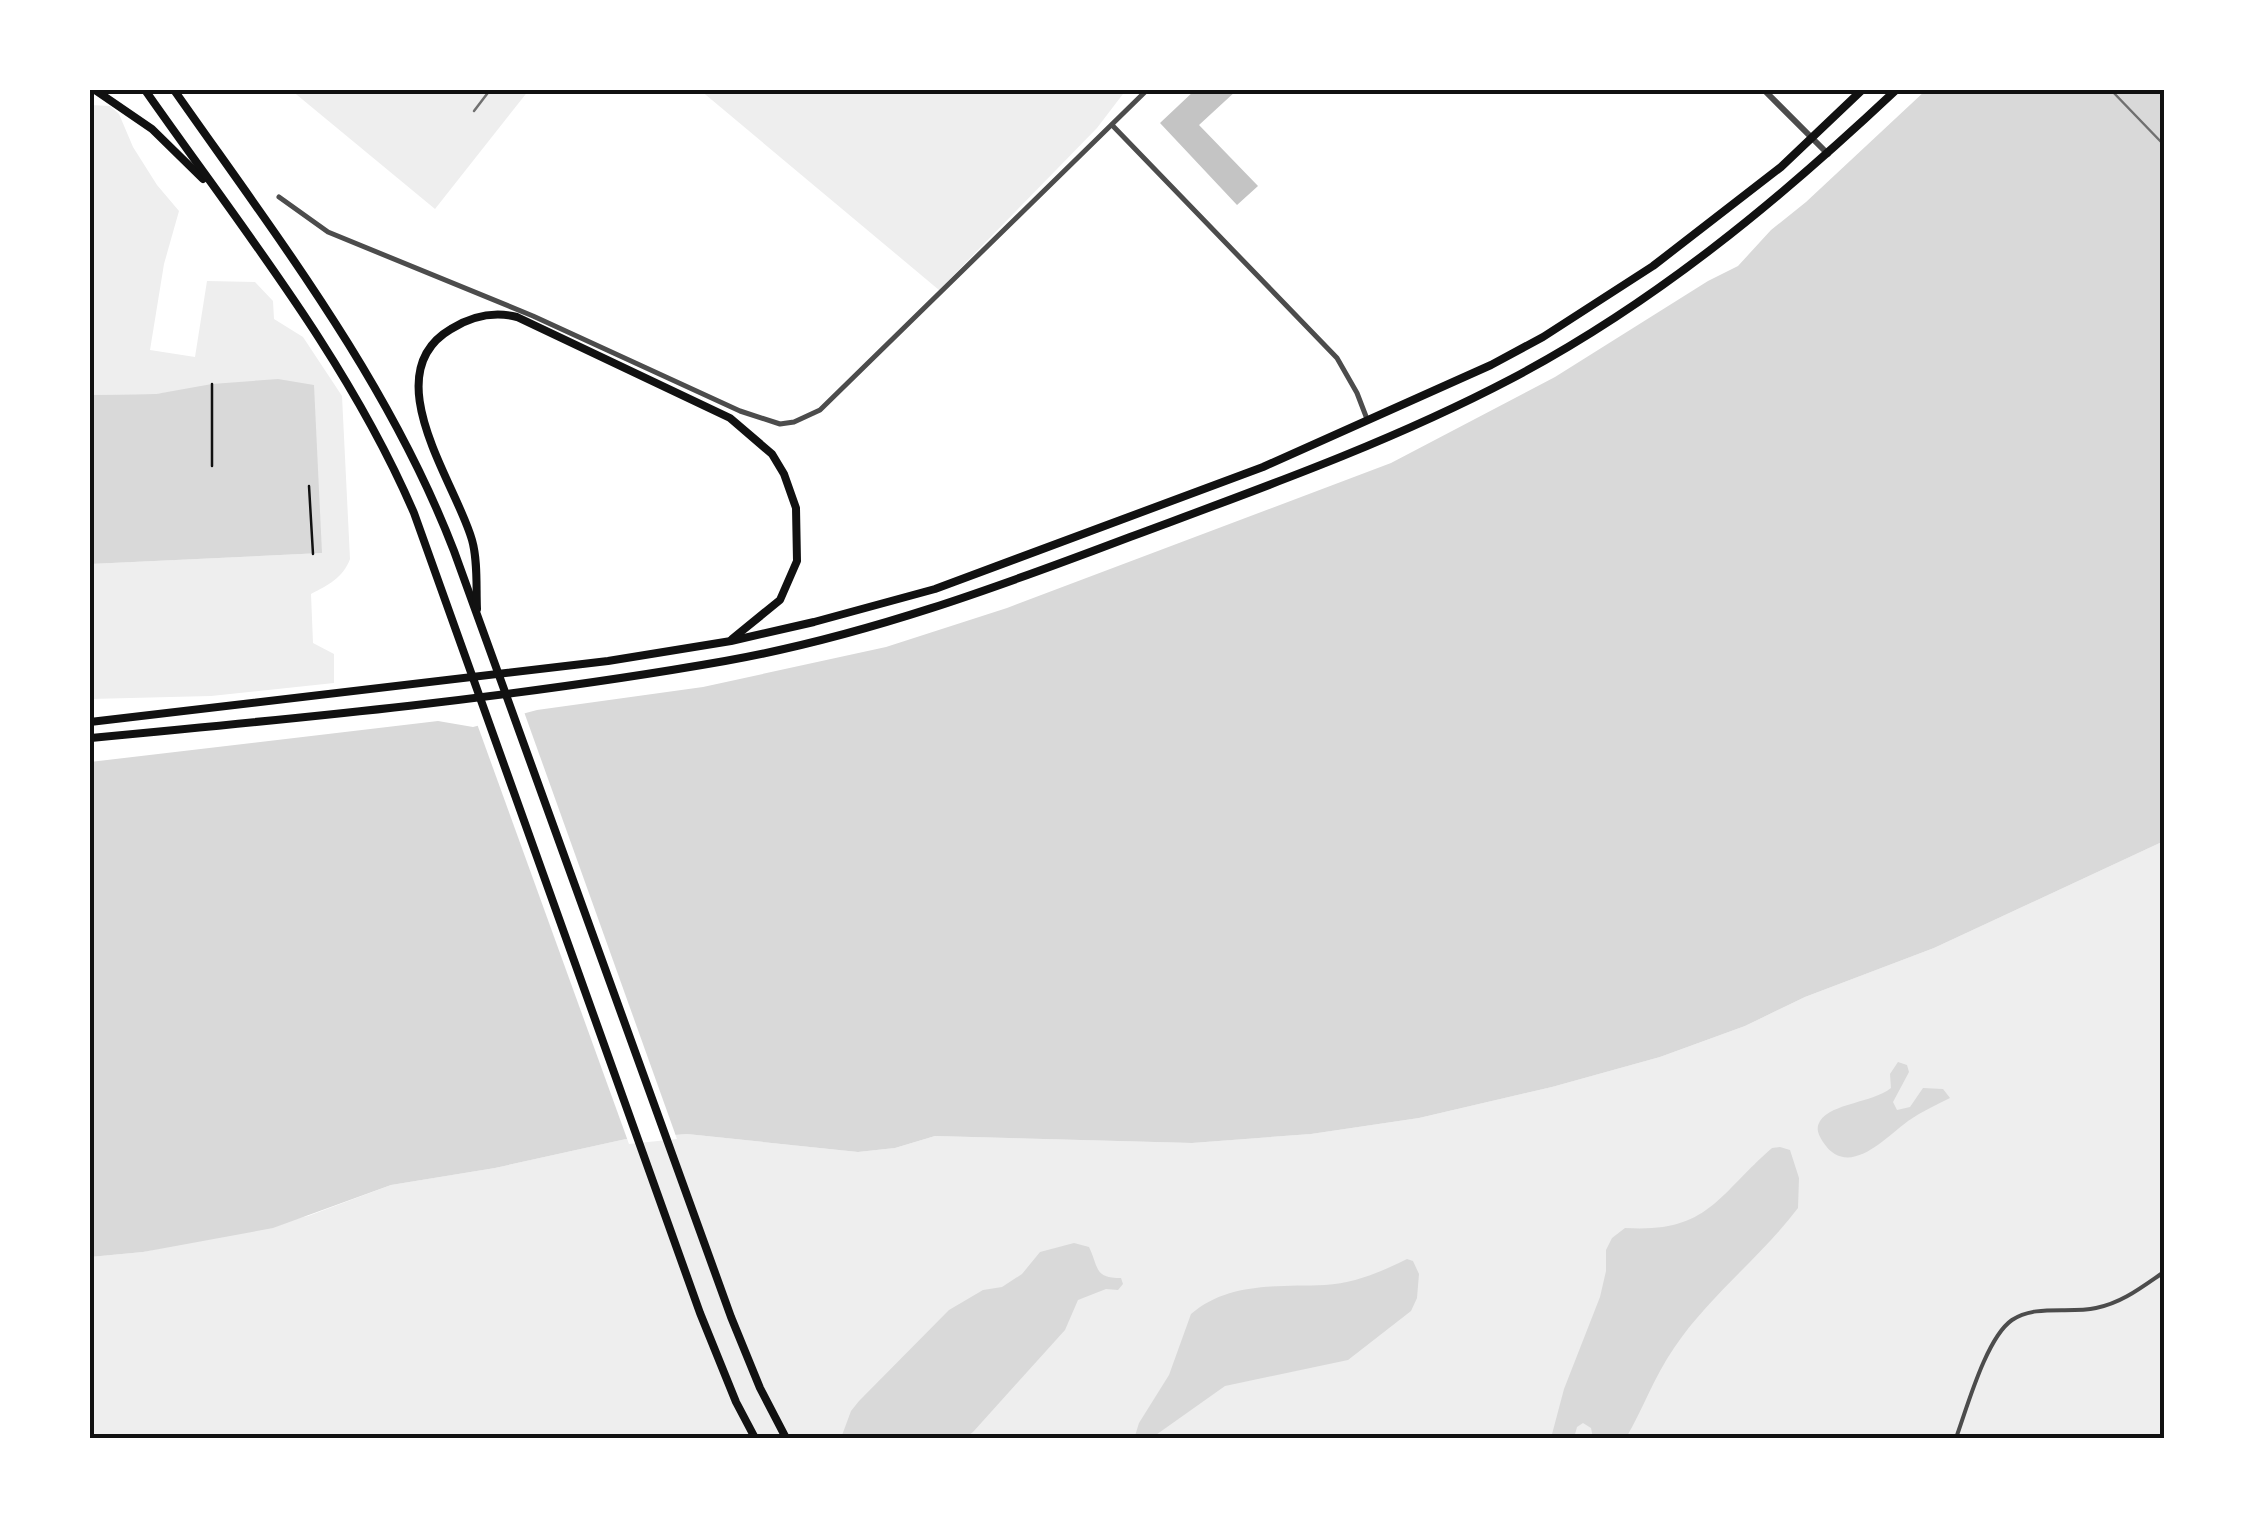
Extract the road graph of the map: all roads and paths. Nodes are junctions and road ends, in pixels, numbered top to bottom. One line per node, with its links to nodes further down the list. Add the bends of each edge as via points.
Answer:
1 (95, 90): 12 (main road, via 152,130)
2 (145, 90): 12 (main road)
3 (174, 90): 20 (main road, via 393,417 436,506)
4 (1147, 90): 8 (street)
5 (1764, 90): 9 (street)
6 (1862, 90): 9 (main road)
7 (1896, 90): 10 (main road)
8 (1112, 125): 11 (street, via 820,410 780,424 328,232); 14 (street, via 1337,358)
9 (1812, 138): 10 (street); 14 (main road, via 1706,226 1593,306 1491,365)
10 (1829, 155): 23 (main road, via 1664,285 1466,402 1316,468 922,612 728,660 365,712)
11 (279, 197)
12 (224, 202): 25 (main road, via 390,456 700,1313)
13 (212, 384): 15 (path)
14 (1368, 422): 21 (main road, via 935,589)
15 (212, 466)
16 (310, 486): 17 (path)
17 (311, 521): 18 (path); 19 (path)
18 (321, 521)
19 (313, 554)
20 (478, 619): 21 (main road, via 473,542 421,414 418,381 432,343 457,325 491,314 517,317 730,418 765,446 796,508 797,562 780,600); 26 (main road, via 730,1317)
21 (731, 640): 22 (main road, via 397,688)
22 (90, 722)
23 (90, 738)
24 (2164, 1272): 27 (street, via 2113,1303 2012,1320 1995,1341)
25 (756, 1438)
26 (786, 1438)
27 (1956, 1438)

